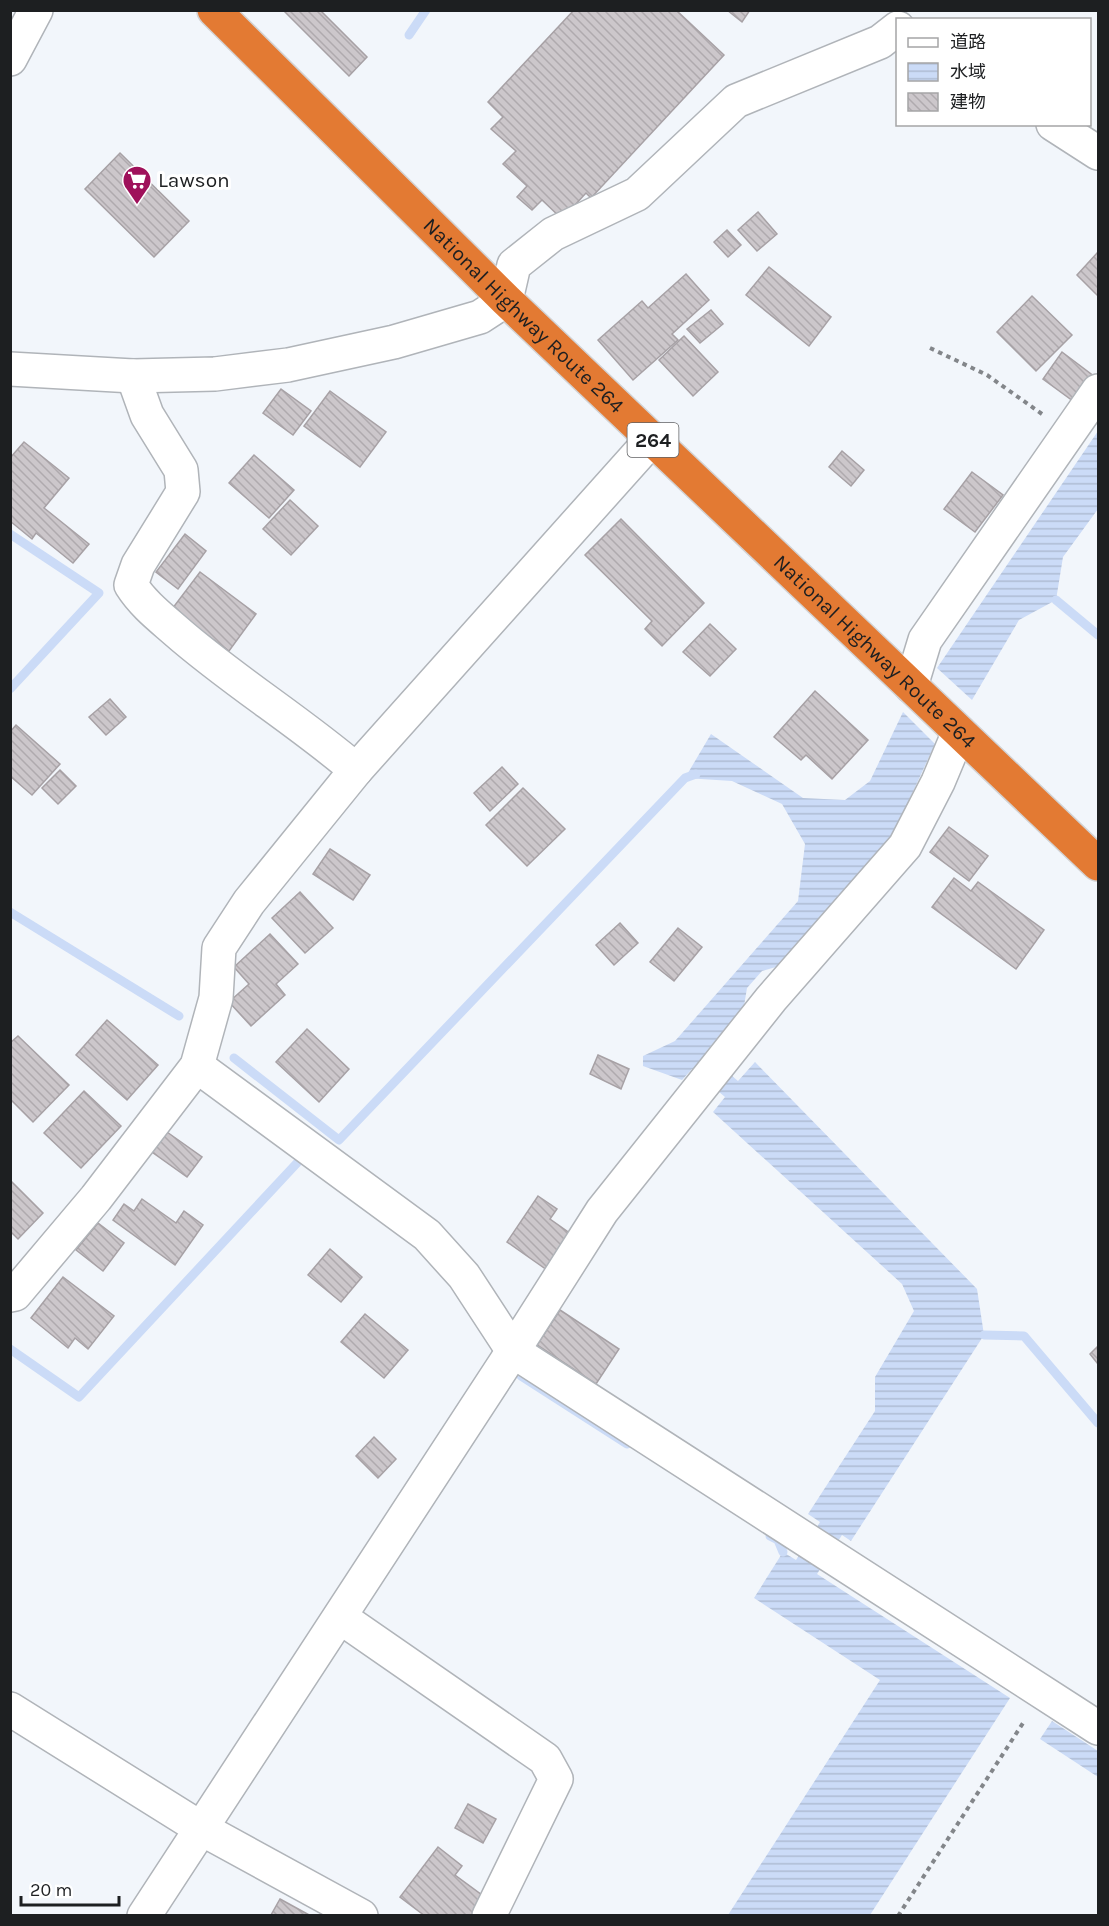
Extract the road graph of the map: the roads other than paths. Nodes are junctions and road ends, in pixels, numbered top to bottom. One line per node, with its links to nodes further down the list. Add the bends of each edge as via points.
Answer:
1 (36, 10): 6 (street)
2 (214, 10): 9 (highway, National Highway Route 264 / 264)
3 (879, 10): 4 (street)
4 (896, 25)
5 (896, 27): 9 (street, via 880,42 736,101 637,194 553,234 514,266)
6 (10, 59)
7 (1056, 126): 8 (street)
8 (1098, 153)
9 (506, 300): 11 (street, via 480,317 394,342 288,365 215,374); 13 (highway, National Highway Route 264 / 264)
10 (10, 369): 11 (street)
11 (133, 376): 16 (street, via 147,415 181,470 183,492 138,565 131,585 140,599 197,649)
12 (1098, 391): 14 (street, via 925,640)
13 (652, 439): 14 (highway, National Highway Route 264 / 264); 16 (street)
14 (911, 686): 15 (highway, National Highway Route 264 / 264)
15 (959, 732): 17 (highway, National Highway Route 264 / 264); 20 (street, via 905,846 771,999 602,1211)
16 (356, 770): 18 (street, via 249,902 219,948 216,998)
17 (1098, 864)
18 (197, 1066): 19 (street, via 96,1198 15,1294); 20 (street, via 427,1235 464,1276)
19 (10, 1295)
20 (513, 1351): 21 (street); 23 (street)
21 (340, 1617): 24 (street); 27 (street, via 545,1759 556,1779)
22 (10, 1709): 24 (street)
23 (1098, 1728)
24 (202, 1828): 25 (street); 26 (street)
25 (144, 1916)
26 (360, 1916)
27 (489, 1916)

